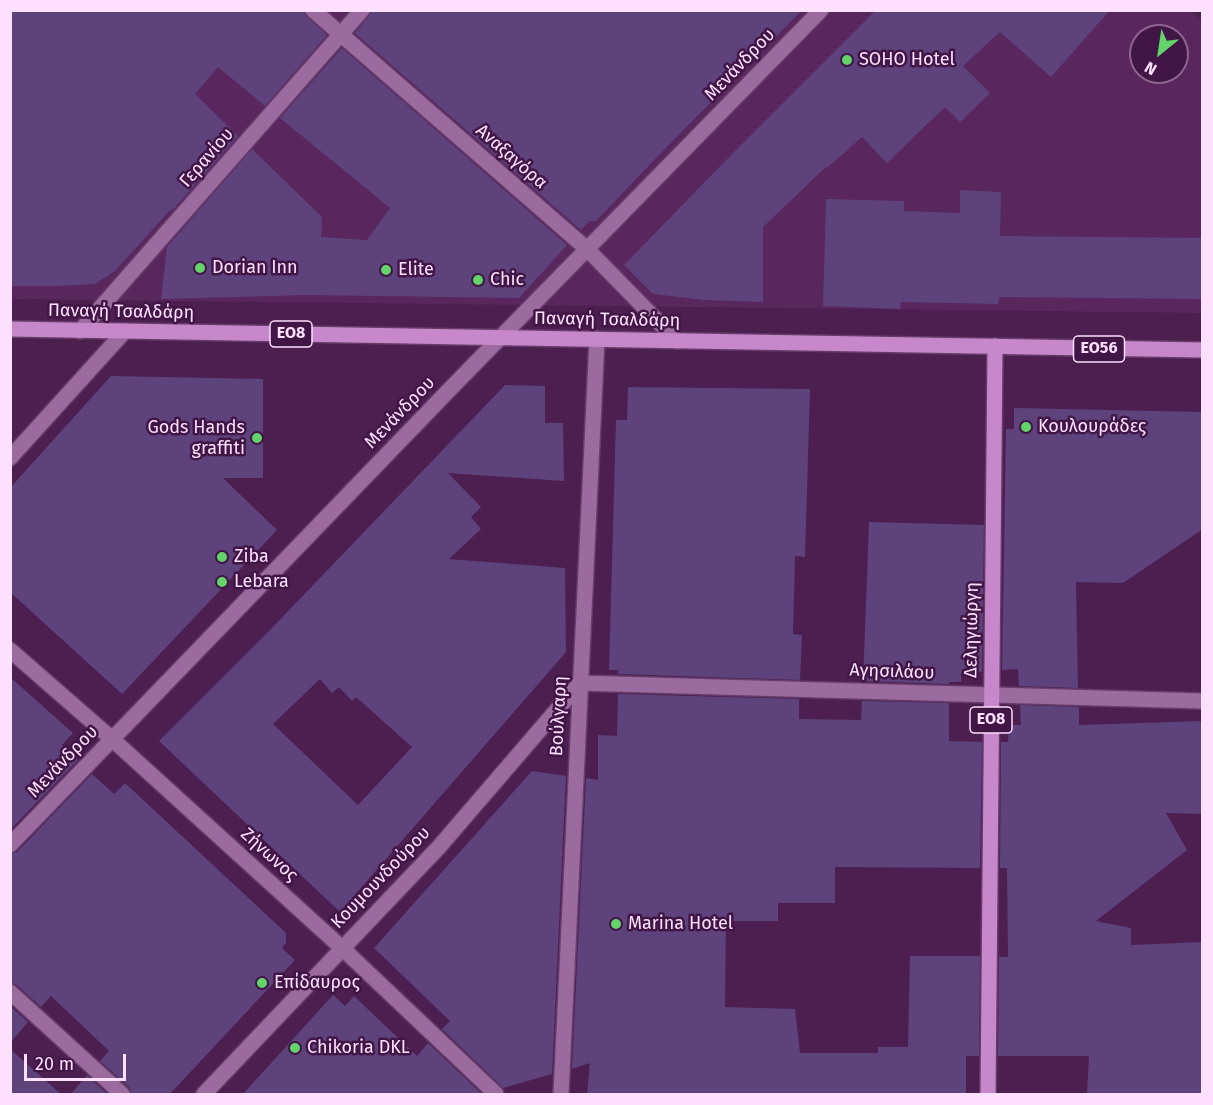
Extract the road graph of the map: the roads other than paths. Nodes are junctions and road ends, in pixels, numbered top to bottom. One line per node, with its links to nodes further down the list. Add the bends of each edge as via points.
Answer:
1 (313, 10): 4 (street, Αναξαγόρα)
2 (363, 10): 4 (street, Γερανίου)
3 (821, 10): 5 (street, Μενάνδρου)
4 (341, 35): 5 (street, Αναξαγόρα); 7 (street, Γερανίου)
5 (587, 249): 9 (street, Μενάνδρου); 11 (street, Αναξαγόρα)
6 (10, 330): 7 (main road, Παναγή Τσαλδάρη / ΕΟ8)
7 (80, 331): 8 (main road, Παναγή Τσαλδάρη / ΕΟ8)
8 (125, 331): 9 (main road, Παναγή Τσαλδάρη / ΕΟ8); 14 (street)
9 (501, 338): 10 (main road, Παναγή Τσαλδάρη / ΕΟ8); 19 (street, Μενάνδρου)
10 (597, 339): 11 (main road, Παναγή Τσαλδάρη / ΕΟ8); 16 (street, Βούλγαρη)
11 (677, 341): 12 (main road, Παναγή Τσαλδάρη / ΕΟ8)
12 (995, 346): 13 (main road, Παναγή Τσαλδάρη / ΕΟ56); 17 (main road, Δεληγιώργη / ΕΟ8)
13 (1203, 350)
14 (10, 458)
15 (10, 650): 19 (street, Ζήνωνος)
16 (580, 683): 17 (street, Αγησιλάου); 21 (street, Κουμουνδούρου, via 440,847); 26 (street, Βούλγαρη)
17 (991, 694): 18 (street, Αγησιλάου); 27 (main road, Δεληγιώργη / ΕΟ8)
18 (1203, 701)
19 (112, 740): 20 (street, Μενάνδρου); 21 (street, Ζήνωνος)
20 (10, 845)
21 (342, 948): 24 (street, Κουμουνδούρου); 25 (street, Ζήνωνος)
22 (10, 992): 23 (street)
23 (122, 1095)
24 (204, 1095)
25 (496, 1095)
26 (561, 1095)
27 (988, 1095)

